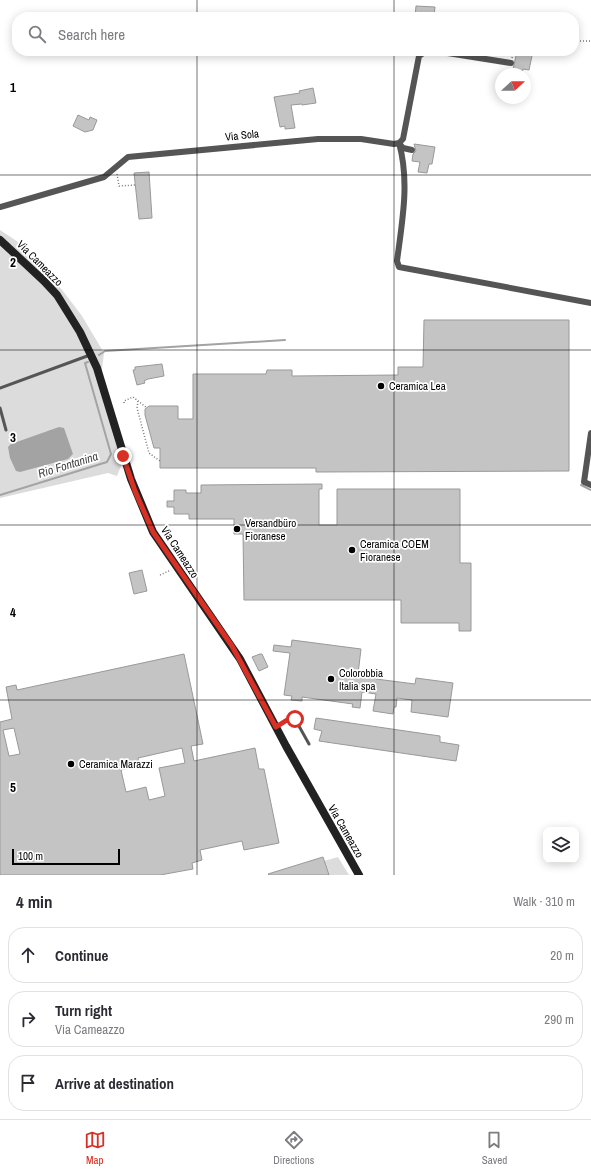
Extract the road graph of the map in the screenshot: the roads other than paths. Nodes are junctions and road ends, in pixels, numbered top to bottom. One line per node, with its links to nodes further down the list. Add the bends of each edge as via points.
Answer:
1 (419, 56): 4 (street, via 403,139)
2 (467, 56): 3 (street)
3 (511, 63)
4 (399, 143): 5 (street, via 403,148); 6 (street, Via Sola, via 361,139 284,141 128,157 104,177); 8 (street, via 405,182 397,261 399,267)
5 (412, 150)
6 (0, 207)
7 (0, 240): 9 (street, Via Cameazzo, via 29,265 57,295)
8 (591, 303)
9 (92, 354): 10 (lane); 15 (street, Via Cameazzo, via 107,395 133,485 153,532 232,646)
10 (0, 388)
11 (0, 408): 12 (lane)
12 (6, 430)
13 (591, 433): 14 (street, via 584,482)
14 (591, 485)
15 (276, 727): 16 (lane, via 287,720 295,719); 17 (street, Via Cameazzo)
16 (308, 744)
17 (359, 875)

